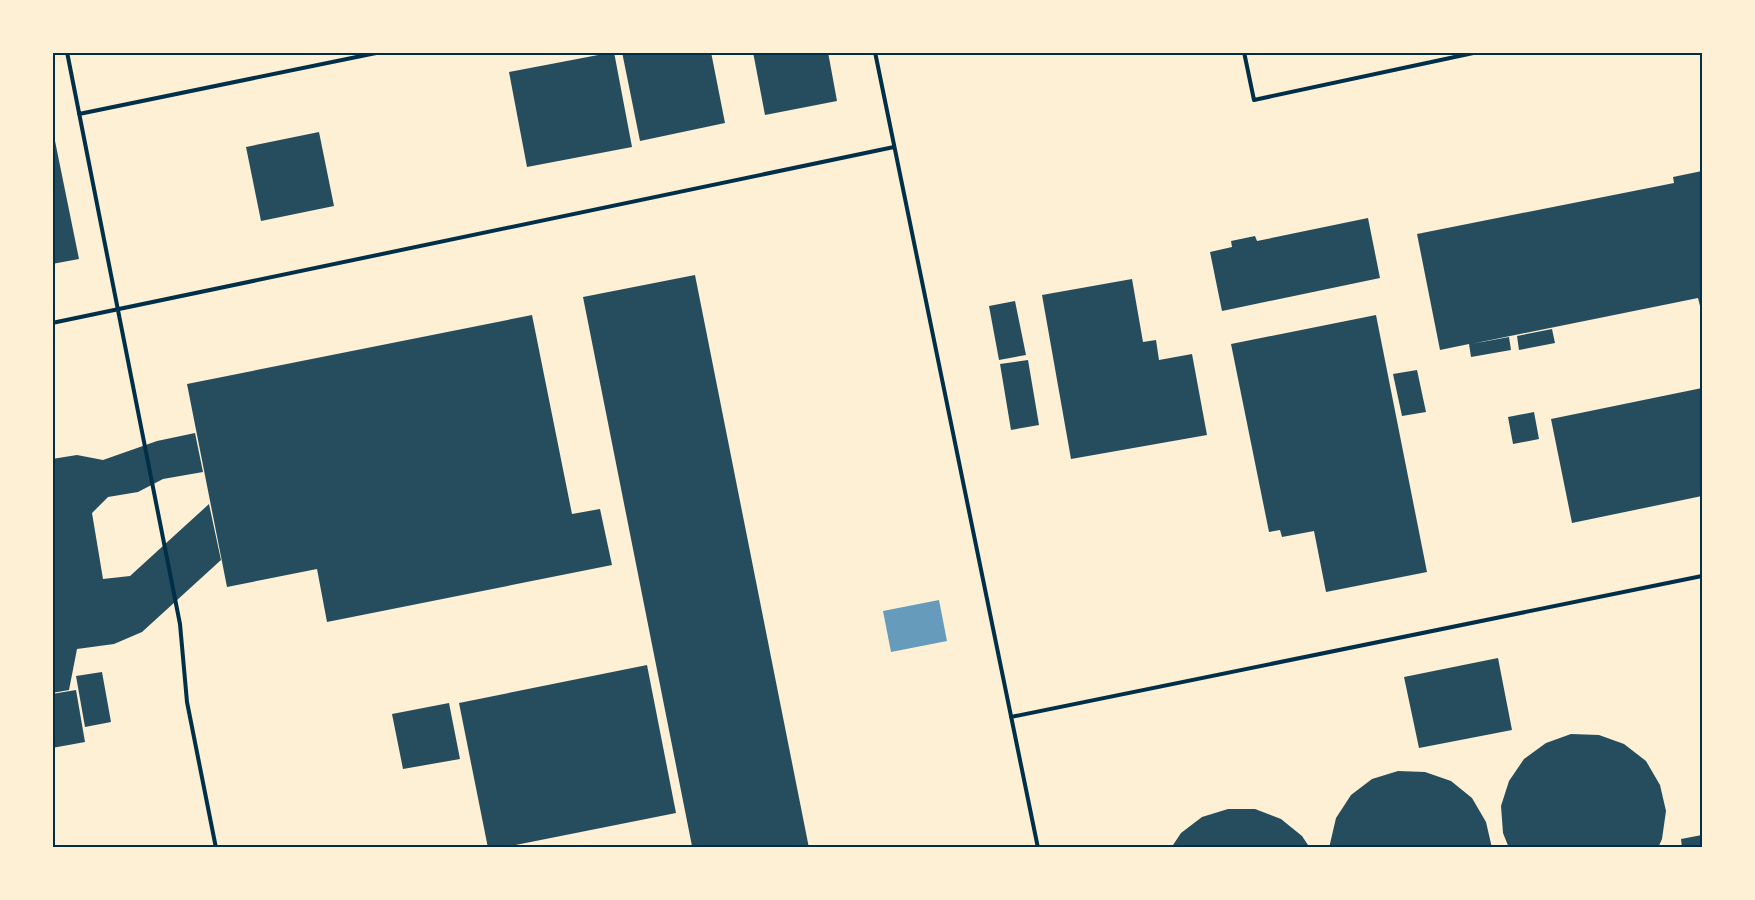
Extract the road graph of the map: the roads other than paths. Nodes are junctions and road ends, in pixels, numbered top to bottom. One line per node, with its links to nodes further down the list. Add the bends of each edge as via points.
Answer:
1 (67, 52): 6 (lane)
2 (381, 52): 6 (lane)
3 (875, 52): 7 (lane)
4 (1244, 52): 5 (lane, via 1254,100)
5 (1478, 52)
6 (79, 114): 8 (lane)
7 (894, 146): 8 (lane); 11 (lane)
8 (117, 309): 9 (lane); 12 (lane, via 180,624 187,702)
9 (52, 322)
10 (1702, 576): 11 (lane)
11 (1011, 717): 13 (lane)
12 (216, 848)
13 (1038, 848)

